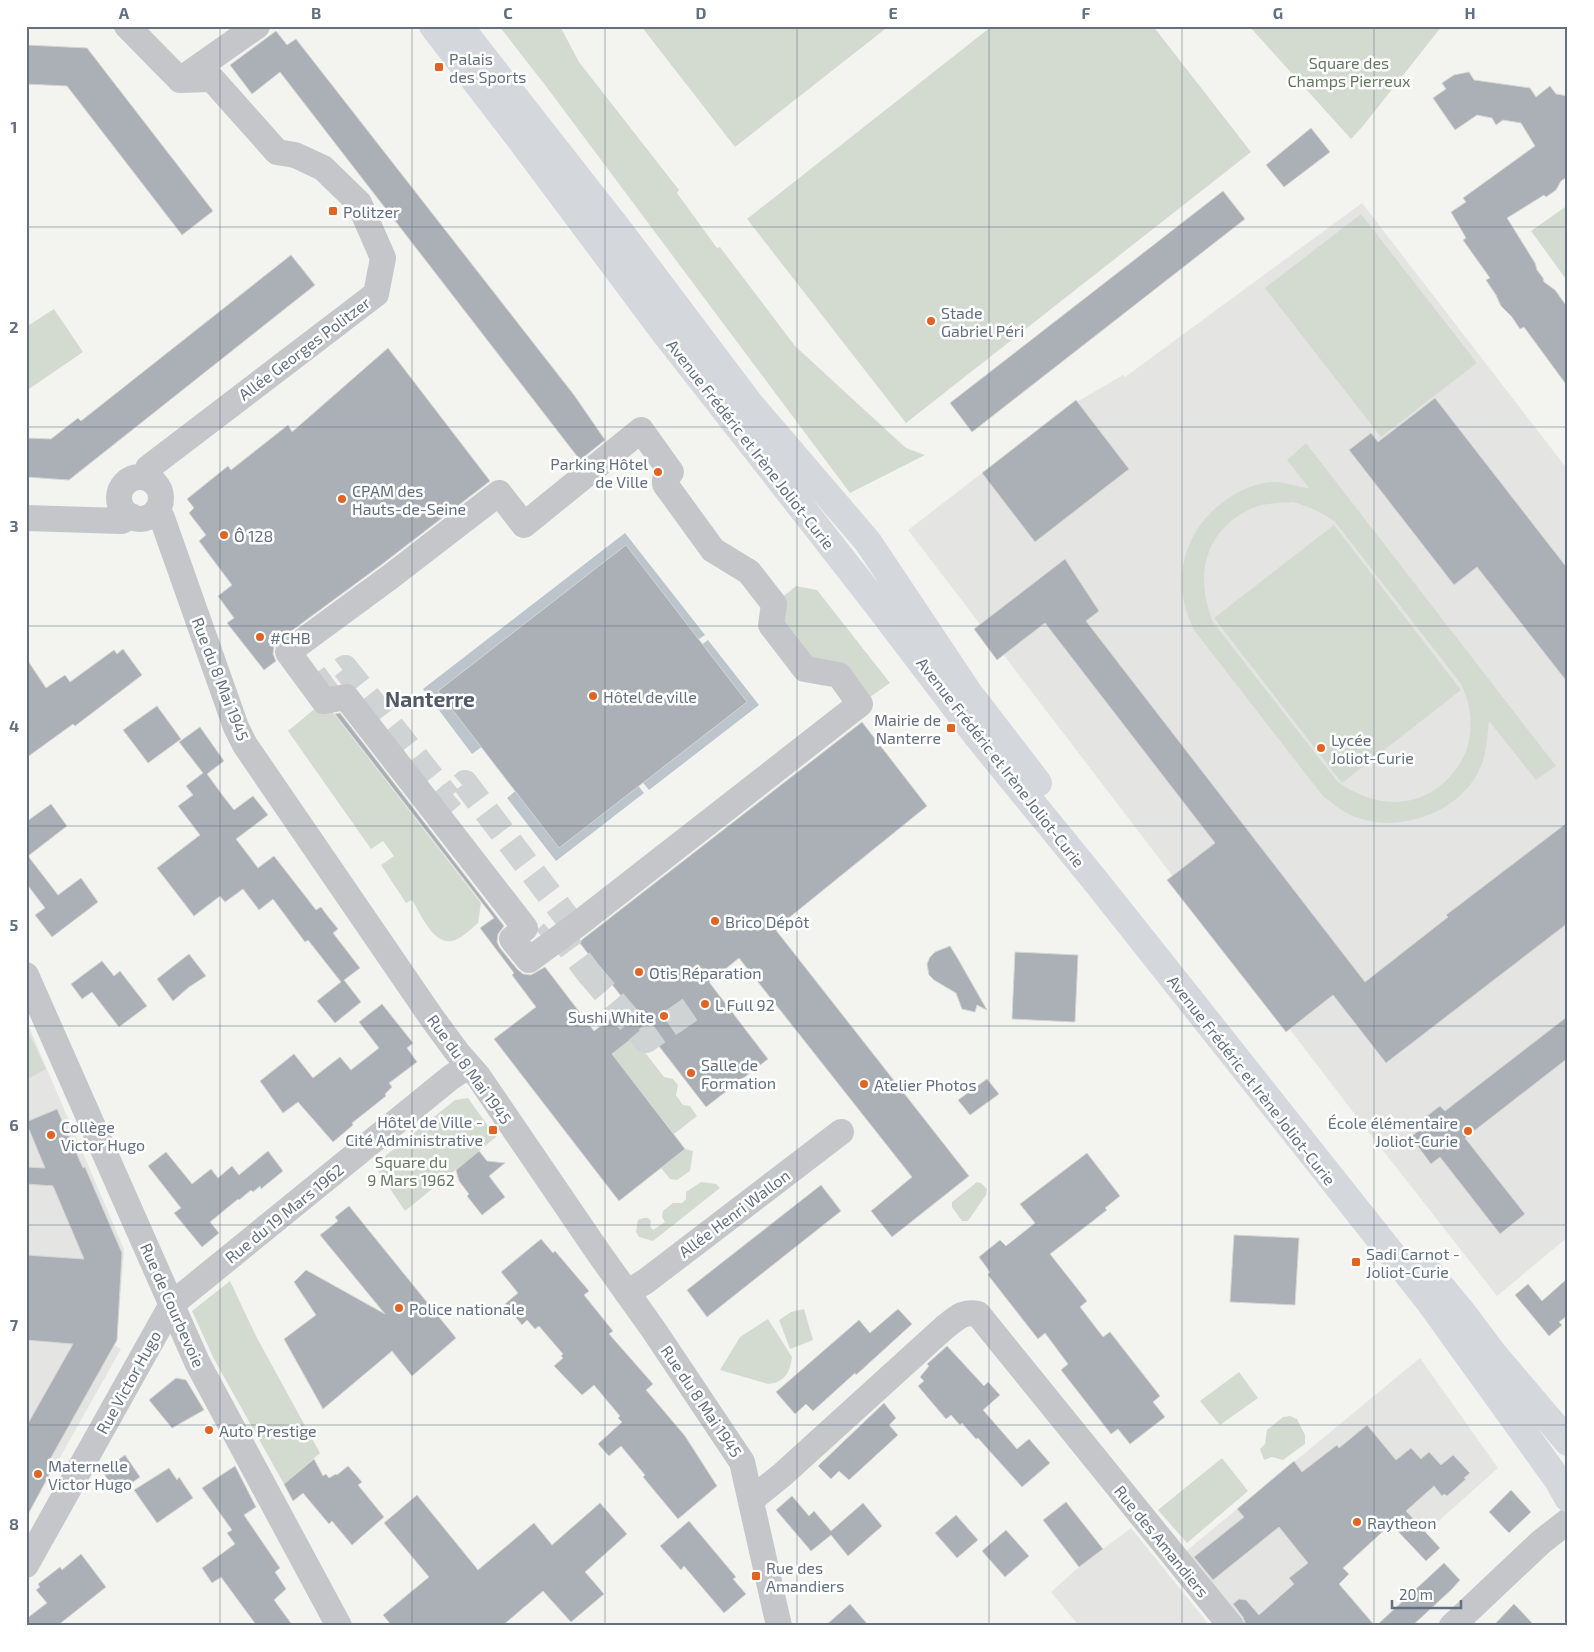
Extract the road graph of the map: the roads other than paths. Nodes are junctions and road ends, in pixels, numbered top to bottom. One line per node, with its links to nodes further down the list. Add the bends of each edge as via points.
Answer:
1 (127, 26): 5 (street)
2 (257, 26): 5 (street)
3 (433, 26): 19 (main road, Avenue Frédéric et Irène Joliot-Curie, via 978,737 1429,1302)
4 (459, 26): 18 (main road, Avenue Frédéric et Irène Joliot-Curie, via 750,403 868,542 968,692 1091,852 1491,1351)
5 (180, 80): 6 (street, Allée Georges Politzer, via 212,79 277,152 295,155 322,168 359,203 384,258 376,294 148,468)
6 (146, 477): 7 (street, via 130,479); 8 (street, via 158,487 161,495)
7 (120, 492): 9 (street, via 121,506); 11 (street)
8 (157, 510): 9 (street, via 145,518); 14 (street, Rue du 8 Mai 1945, via 236,726 246,745)
9 (131, 516): 11 (street, via 122,521)
10 (26, 518): 11 (street)
11 (69, 518)
12 (522, 952): 12 (street, via 529,960 536,955 860,704 838,674 805,670 771,625 774,604 749,572 713,550 665,484 671,472 640,430 524,525 499,493 288,652 324,701 346,697 352,704 525,928 512,939)
13 (26, 974): 17 (street, Rue de Courbevoie)
14 (468, 1066): 16 (street, Rue du 8 Mai 1945); 17 (street, Rue du 19 Mars 1962)
15 (841, 1132): 16 (street, Allée Henri Wallon)
16 (627, 1293): 20 (street, Rue du 8 Mai 1945, via 742,1462)
17 (172, 1304): 22 (street, Rue Victor Hugo); 23 (street, Rue de Courbevoie, via 197,1362)
18 (1568, 1442)
19 (1568, 1498)
20 (751, 1500): 24 (street, Rue du 8 Mai 1945); 25 (street, Rue des Amandiers, via 945,1327 960,1315 978,1314)
21 (1568, 1521): 26 (street, via 1540,1542)
22 (26, 1565)
23 (339, 1626)
24 (779, 1626)
25 (1232, 1626)
26 (1452, 1626)

